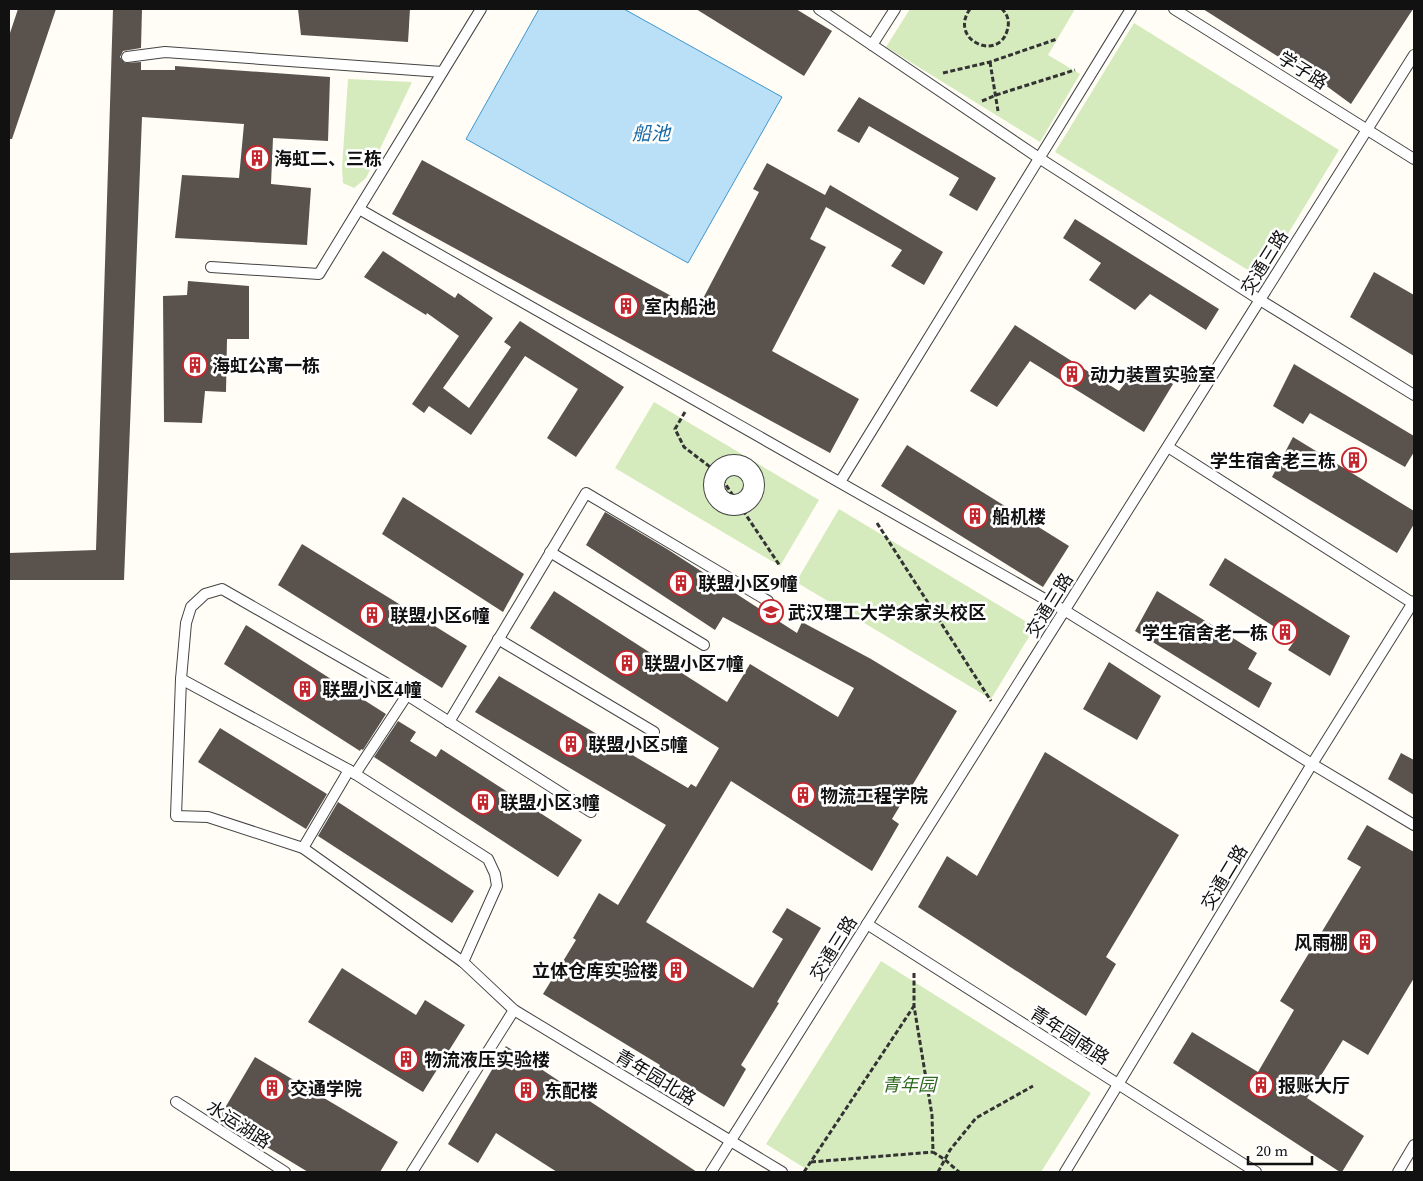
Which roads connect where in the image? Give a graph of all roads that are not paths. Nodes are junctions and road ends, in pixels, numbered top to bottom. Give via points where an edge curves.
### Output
1 (480, 9) edge
2 (819, 9) edge
3 (895, 9) edge
4 (1131, 9) edge
5 (1174, 9) edge
6 (872, 46) junction
7 (1414, 55) edge
8 (127, 57) dead end
9 (442, 72) junction
10 (1367, 130) junction
11 (1039, 158) junction
12 (1414, 159) edge
13 (359, 209) junction
14 (210, 267) dead end
15 (1260, 300) junction
16 (1414, 395) edge
17 (1168, 447) junction
18 (840, 482) junction
19 (738, 505) joint
20 (550, 552) junction
21 (768, 601) dead end
22 (1414, 602) edge
23 (1064, 610) junction
24 (498, 639) junction
25 (704, 646) dead end
26 (181, 679) junction
27 (407, 695) junction
28 (449, 722) junction
29 (654, 732) dead end
30 (1312, 764) junction
31 (352, 772) junction
32 (591, 812) dead end
33 (1414, 825) edge
34 (303, 848) junction
35 (867, 924) junction
36 (463, 962) junction
37 (514, 1010) junction
38 (1118, 1085) junction
39 (176, 1102) dead end
40 (731, 1141) junction
41 (1414, 1145) edge
42 (285, 1172) edge
43 (412, 1172) edge
44 (711, 1172) edge
45 (782, 1172) edge
46 (1065, 1172) edge
47 (1256, 1172) edge
48 (1398, 1172) edge

1 - 9 lane
2 - 6 lane
3 - 6 lane
4 - 11 lane
5 - 10 lane, 学子路
6 - 11 lane
7 - 10 lane, 交通三路
8 - 9 lane via 165,52
9 - 13 lane
10 - 12 lane, 学子路
10 - 15 lane, 交通三路
11 - 15 lane
11 - 18 lane
13 - 14 lane via 319,274
13 - 18 lane
15 - 16 lane
15 - 17 lane, 交通三路
17 - 22 lane
17 - 23 lane, 交通三路
18 - 23 lane
19 - 19 street via 726,504 716,495 714,486 718,473 727,466 745,469 754,483 752,495
20 - 21 lane via 586,493
20 - 24 lane
20 - 25 lane
22 - 30 lane, 交通二路
23 - 30 lane
23 - 35 lane, 交通三路
24 - 28 lane
24 - 29 lane
26 - 27 lane via 186,624 191,607 205,594 222,589
26 - 31 lane
26 - 34 lane, 青年园北路 via 176,816 208,817
27 - 28 lane
27 - 31 lane
28 - 32 lane
30 - 33 lane
30 - 38 lane, 交通二路
31 - 34 lane
31 - 36 lane via 488,859 497,886
34 - 36 lane, 青年园北路
35 - 38 lane, 青年园南路
35 - 40 lane, 交通三路
36 - 37 lane, 青年园北路
37 - 40 lane, 青年园北路
37 - 43 lane
38 - 46 lane, 交通二路
38 - 47 lane, 青年园南路
39 - 42 lane, 水运湖路
40 - 44 lane, 交通三路
40 - 45 lane, 青年园北路
41 - 48 lane

